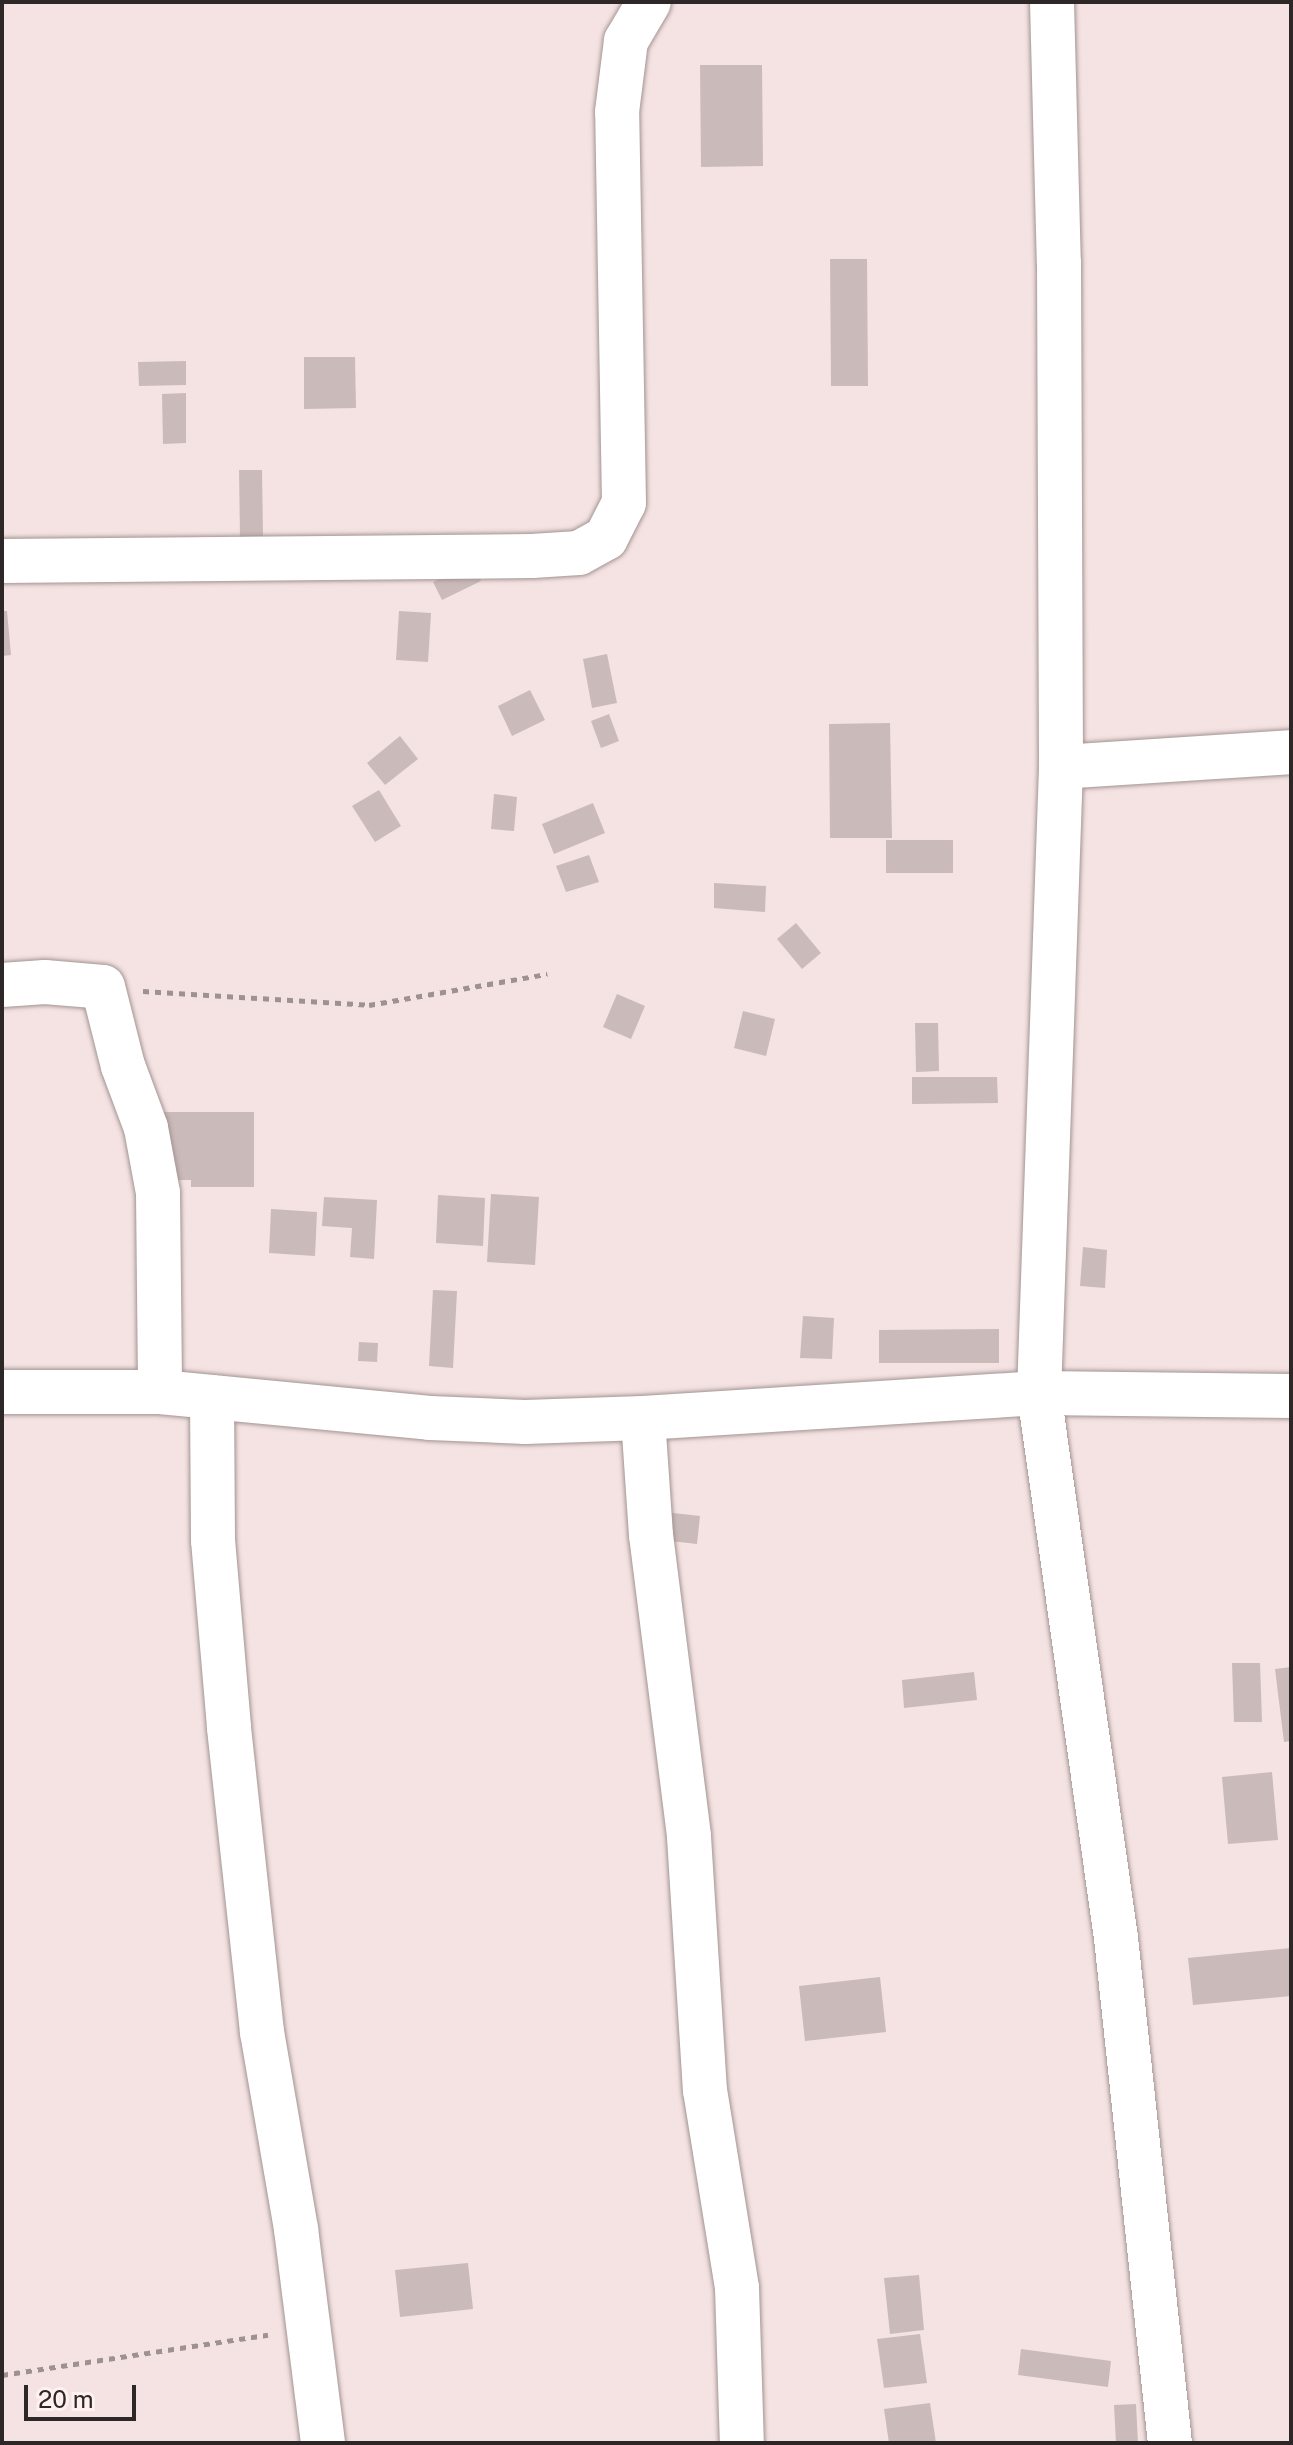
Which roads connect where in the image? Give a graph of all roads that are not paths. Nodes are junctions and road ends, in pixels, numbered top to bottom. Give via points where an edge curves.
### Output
1 (649, 2) edge
2 (1052, 2) edge
3 (2, 561) edge
4 (1291, 752) edge
5 (1061, 767) junction
6 (2, 985) edge
7 (2, 1392) edge
8 (160, 1392) junction
9 (1039, 1393) junction
10 (1291, 1396) edge
11 (212, 1397) junction
12 (643, 1418) junction
13 (323, 2443) edge
14 (742, 2443) edge
15 (1170, 2443) edge

1 - 3 street via 626,41 617,112 624,503 606,538 579,553 532,556
2 - 5 street
4 - 5 street
5 - 9 street
6 - 8 street via 103,987 146,1128 158,1193
7 - 8 street
8 - 11 street
9 - 10 street
9 - 12 street
9 - 15 street via 1116,1938
11 - 12 street via 430,1418
11 - 13 street via 213,1540 229,1728 262,2032 294,2216
12 - 14 street via 651,1535 689,1837 705,2090 737,2288

